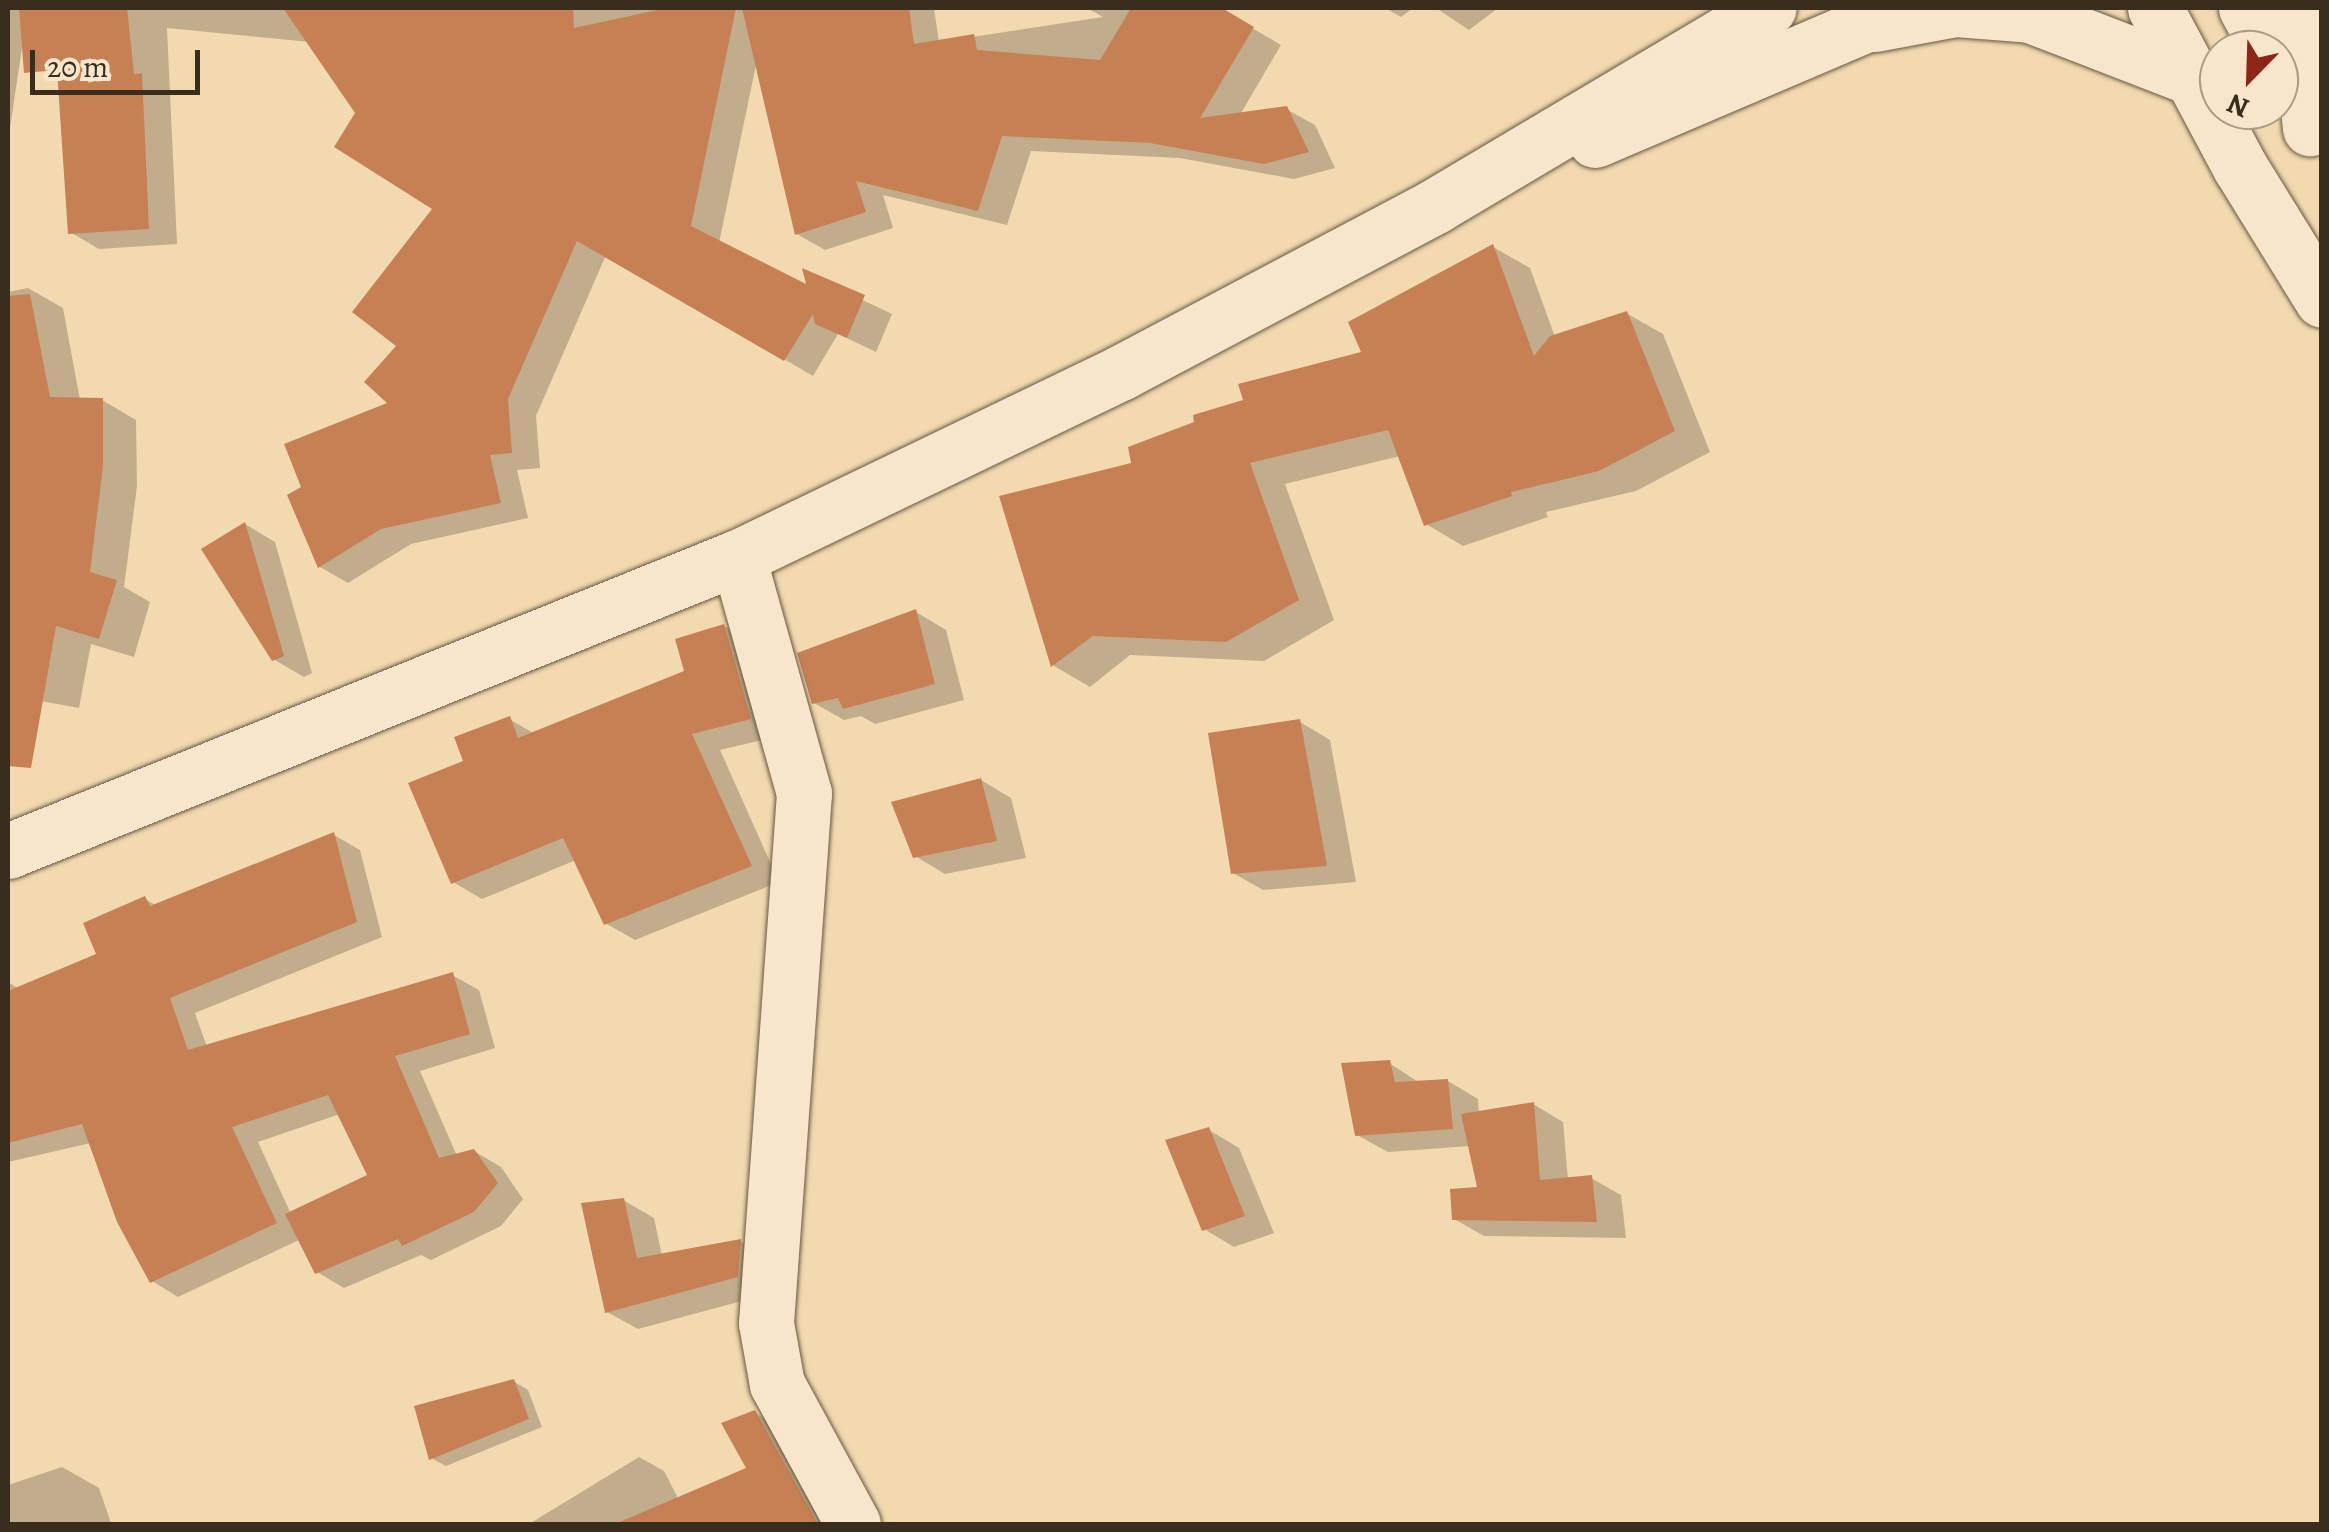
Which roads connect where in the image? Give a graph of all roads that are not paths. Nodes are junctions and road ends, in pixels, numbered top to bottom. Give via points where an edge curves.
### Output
1 (1769, 8) edge
2 (2155, 8) edge
3 (2246, 8) edge
4 (2298, 8) edge
5 (1890, 16) edge
6 (2258, 30) edge
7 (2193, 78) junction
8 (2299, 106) edge
9 (2316, 137) edge
10 (1436, 206) junction
11 (2322, 300) edge
12 (738, 557) junction
13 (8, 851) edge
14 (852, 1524) edge

1 - 10 main road
2 - 7 main road
3 - 6 main road
4 - 9 main road
5 - 7 main road via 1956,9 2030,14
5 - 10 main road
7 - 11 main road
8 - 9 main road
10 - 12 main road via 1122,372
12 - 13 main road
12 - 14 main road via 804,811 766,1324 778,1384

